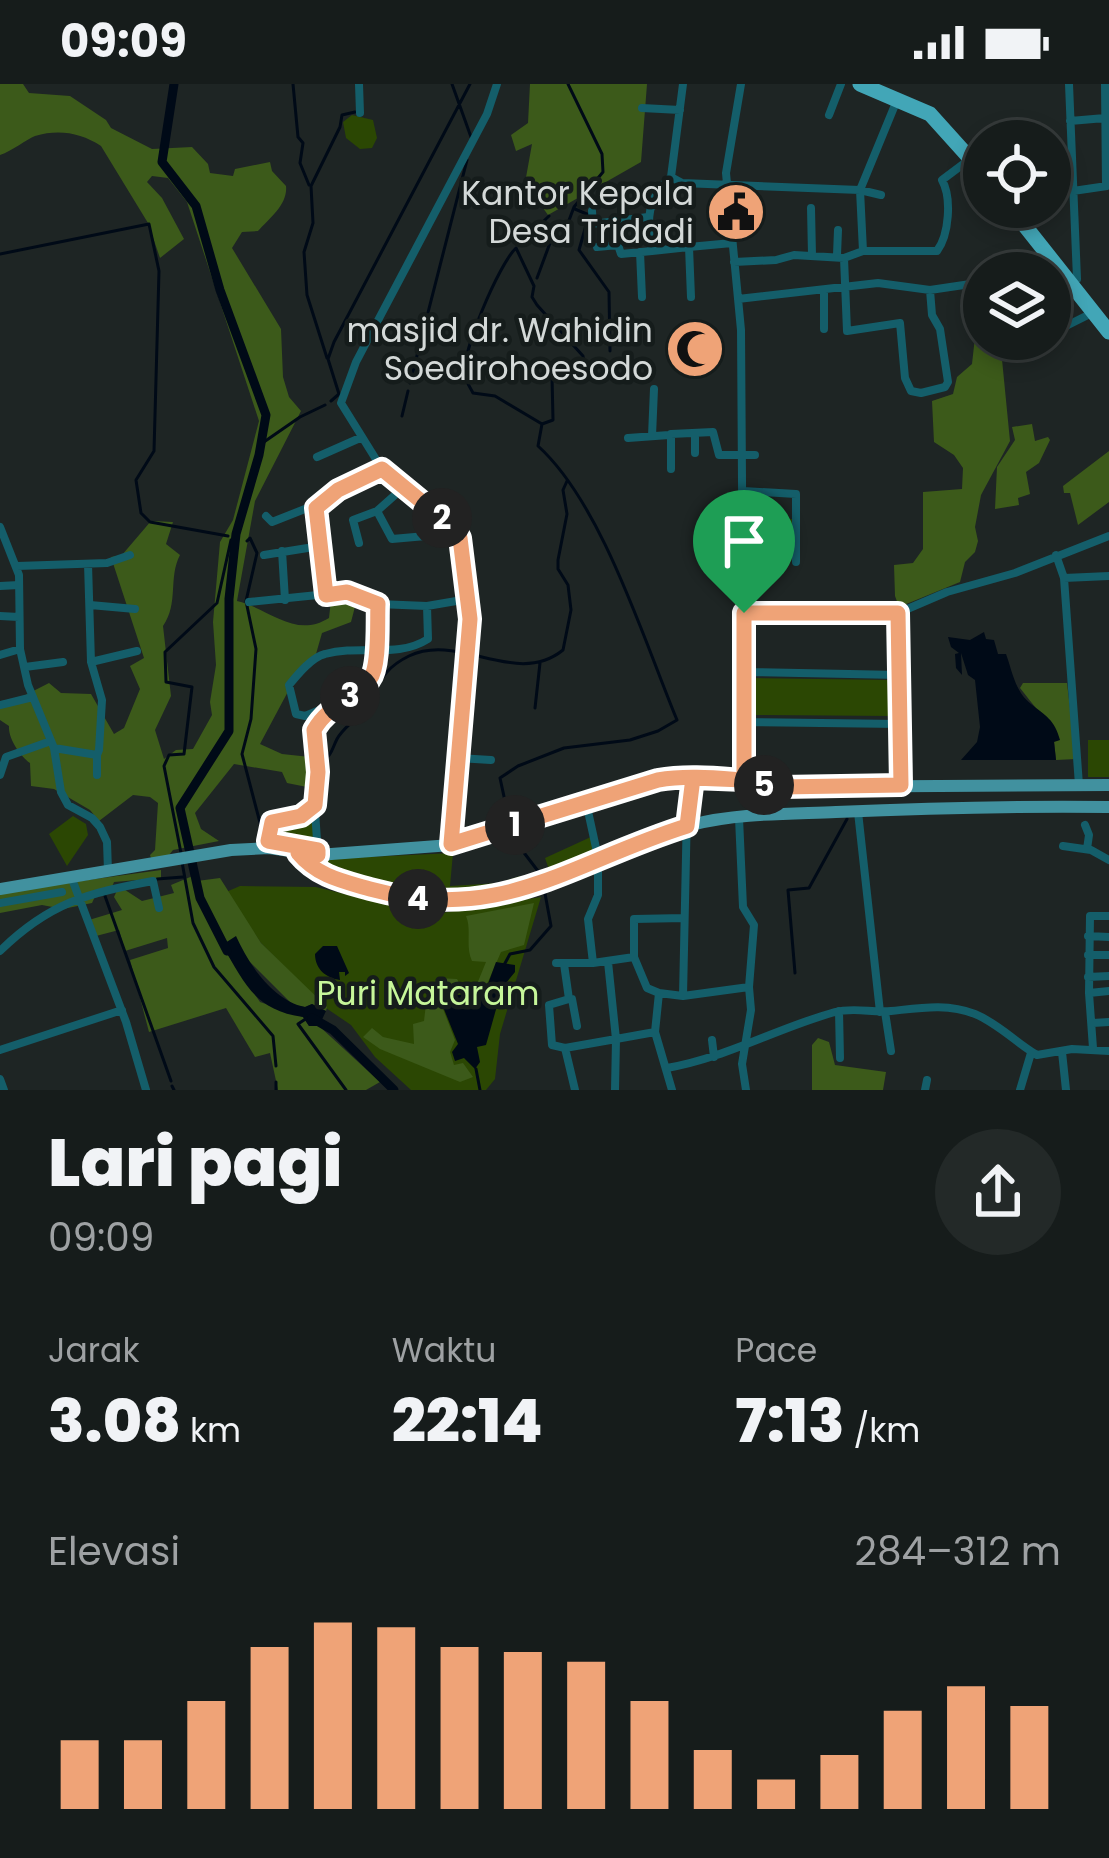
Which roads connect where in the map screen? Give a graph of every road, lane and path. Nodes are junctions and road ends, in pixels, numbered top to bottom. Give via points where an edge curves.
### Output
1 (358, 84) edge
2 (497, 84) edge
3 (683, 84) edge
4 (741, 84) edge
5 (841, 84) edge
6 (860, 84) edge
7 (879, 84) edge
8 (1069, 84) edge
9 (1105, 84) edge
10 (898, 98) junction
11 (643, 108) dead end
12 (680, 110) junction
13 (360, 112) dead end
14 (830, 115) dead end
15 (1105, 118) junction
16 (1070, 120) edge
17 (1071, 121) edge
18 (963, 141) edge
19 (1071, 144) edge
20 (963, 146) edge
21 (963, 168) edge
22 (671, 177) junction
23 (726, 184) junction
24 (1108, 186) edge
25 (860, 190) junction
26 (1073, 191) junction
27 (881, 195) dead end
28 (811, 208) dead end
29 (592, 211) dead end
30 (648, 217) junction
31 (838, 230) dead end
32 (732, 243) junction
33 (597, 247) dead end
34 (689, 247) junction
35 (652, 250) junction
36 (863, 251) junction
37 (640, 252) junction
38 (1067, 252) edge
39 (812, 255) junction
40 (840, 256) junction
41 (734, 262) junction
42 (963, 284) edge
43 (1071, 284) edge
44 (1071, 285) edge
45 (845, 288) junction
46 (824, 290) junction
47 (930, 290) junction
48 (642, 297) dead end
49 (691, 297) dead end
50 (738, 299) junction
51 (1093, 312) junction
52 (1109, 321) edge
53 (1071, 323) edge
54 (824, 328) dead end
55 (1109, 332) edge
56 (654, 389) dead end
57 (695, 433) junction
58 (652, 436) junction
59 (669, 436) junction
60 (360, 438) junction
61 (628, 438) dead end
62 (695, 453) dead end
63 (742, 455) junction
64 (755, 455) dead end
65 (317, 457) dead end
66 (382, 469) junction
67 (671, 469) dead end
68 (404, 487) junction
69 (743, 491) junction
70 (316, 505) junction
71 (377, 512) junction
72 (266, 516) dead end
73 (446, 521) junction
74 (0, 527) edge
75 (1109, 536) edge
76 (2, 540) edge
77 (359, 543) dead end
78 (320, 546) junction
79 (282, 551) junction
80 (130, 555) dead end
81 (264, 555) dead end
82 (1056, 555) junction
83 (0, 562) edge
84 (796, 562) dead end
85 (16, 564) junction
86 (88, 564) junction
87 (1109, 576) edge
88 (1064, 578) junction
89 (19, 585) junction
90 (0, 586) edge
91 (326, 595) junction
92 (468, 599) junction
93 (285, 600) junction
94 (249, 602) dead end
95 (90, 604) junction
96 (378, 604) junction
97 (427, 606) junction
98 (135, 609) dead end
99 (744, 613) junction
100 (898, 613) junction
101 (0, 616) edge
102 (19, 617) junction
103 (20, 649) junction
104 (375, 650) junction
105 (137, 651) dead end
106 (0, 655) edge
107 (64, 662) dead end
108 (92, 662) junction
109 (25, 667) junction
110 (746, 672) junction
111 (899, 676) junction
112 (33, 697) junction
113 (334, 704) junction
114 (0, 706) edge
115 (746, 722) junction
116 (900, 724) junction
117 (53, 745) junction
118 (0, 751) edge
119 (12, 754) junction
120 (97, 755) junction
121 (458, 758) junction
122 (491, 760) dead end
123 (0, 775) edge
124 (97, 775) dead end
125 (693, 778) junction
126 (744, 780) junction
127 (1079, 784) junction
128 (1109, 784) edge
129 (901, 785) junction
130 (1020, 785) junction
131 (586, 802) junction
132 (315, 805) junction
133 (1020, 806) junction
134 (1109, 807) edge
135 (858, 811) junction
136 (739, 818) junction
137 (687, 826) junction
138 (1085, 826) dead end
139 (451, 844) junction
140 (1063, 846) dead end
141 (1087, 849) junction
142 (318, 852) junction
143 (298, 853) junction
144 (598, 857) junction
145 (1109, 860) edge
146 (108, 872) junction
147 (69, 882) junction
148 (0, 889) edge
149 (79, 896) junction
150 (0, 902) edge
151 (67, 903) junction
152 (159, 908) dead end
153 (1109, 916) edge
154 (684, 918) junction
155 (0, 936) edge
156 (1088, 936) junction
157 (1109, 937) edge
158 (3, 948) edge
159 (1088, 955) junction
160 (1109, 955) edge
161 (634, 957) junction
162 (608, 961) junction
163 (593, 963) junction
164 (1088, 976) junction
165 (1109, 976) edge
166 (749, 987) junction
167 (1109, 991) edge
168 (659, 993) junction
169 (1089, 993) junction
170 (683, 996) junction
171 (575, 998) junction
172 (122, 1010) junction
173 (839, 1011) junction
174 (883, 1012) junction
175 (1109, 1022) edge
176 (1093, 1023) junction
177 (578, 1026) dead end
178 (655, 1032) junction
179 (616, 1040) junction
180 (712, 1040) dead end
181 (747, 1045) junction
182 (566, 1048) junction
183 (1093, 1048) junction
184 (0, 1050) edge
185 (891, 1051) dead end
186 (1109, 1051) edge
187 (1062, 1052) junction
188 (1031, 1053) junction
189 (714, 1057) junction
190 (840, 1058) dead end
191 (667, 1068) junction
192 (0, 1079) edge
193 (4, 1090) edge
194 (146, 1090) edge
195 (574, 1090) edge
196 (615, 1090) edge
197 (672, 1090) edge
198 (746, 1090) edge
199 (1020, 1090) edge
200 (1066, 1090) edge

1 - 13 street
2 - 60 street via 345,386 341,403
3 - 12 street
4 - 23 street
5 - 14 street
6 - 10 highway
7 - 18 highway via 943,114
8 - 16 street
9 - 15 street
10 - 20 highway via 936,118
10 - 25 street
11 - 12 street
12 - 22 street
15 - 17 street
15 - 24 street
19 - 26 street
21 - 36 street via 944,176 940,249
22 - 23 street
22 - 30 street via 653,195
23 - 25 street
23 - 32 street
24 - 26 street
25 - 27 street
25 - 36 street
26 - 38 street
28 - 39 street
29 - 30 street via 593,224
30 - 35 street
31 - 40 street
32 - 34 street
32 - 41 street
33 - 37 street
34 - 35 street
34 - 49 street
35 - 37 street
36 - 40 street
37 - 48 street
39 - 40 street
39 - 41 street
40 - 45 street
41 - 50 street
42 - 47 street
43 - 52 highway
44 - 51 highway
45 - 46 street
45 - 47 street
45 - 47 street via 849,332 901,325 905,378 921,393 949,382
46 - 50 street
46 - 54 street
50 - 63 street
51 - 53 street
51 - 55 highway
56 - 58 street
57 - 59 street
57 - 62 street
57 - 63 street via 715,433 721,456
58 - 59 street
58 - 61 street
59 - 67 street
60 - 65 street
60 - 66 street
63 - 64 street
63 - 69 street
66 - 68 street
66 - 70 street
68 - 71 street
68 - 73 street
69 - 84 street via 796,494
69 - 99 street
70 - 72 street via 272,521
70 - 78 street
71 - 73 street via 396,540 426,536
71 - 77 street via 353,520
73 - 92 street via 460,538
74 - 76 street
75 - 82 street
76 - 85 street
78 - 79 street
78 - 91 street
79 - 81 street
79 - 93 street
80 - 86 street
82 - 88 street
82 - 100 street
83 - 85 street
85 - 86 street
85 - 89 street
86 - 95 street
87 - 88 street
88 - 127 street
89 - 90 street
89 - 102 street
91 - 93 street
91 - 96 street via 347,592
92 - 97 street
92 - 121 street
93 - 94 street
95 - 98 street
95 - 108 street
96 - 97 street
96 - 104 street
97 - 104 street via 428,639
99 - 100 street
99 - 110 street
100 - 111 street
101 - 102 street
102 - 103 street
103 - 106 street
103 - 109 street
104 - 113 street via 370,681
104 - 113 street via 320,655 289,685 301,716
105 - 108 street
107 - 109 street
108 - 120 street via 101,700
109 - 112 street
110 - 111 street
110 - 115 street
111 - 116 street
112 - 114 street
112 - 117 street
113 - 132 street via 314,732
115 - 116 street
115 - 126 street
116 - 129 street
117 - 119 street
117 - 120 street
117 - 146 street via 63,799 100,827
118 - 119 street
119 - 123 street
120 - 124 street
121 - 122 street
121 - 139 street
125 - 126 main road
125 - 131 main road
125 - 137 street
126 - 129 main road
127 - 128 main road
127 - 130 main road
129 - 130 main road
130 - 133 main road
131 - 139 main road
131 - 144 street
132 - 142 street
132 - 142 street via 272,822 268,841
133 - 134 main road
133 - 135 main road
135 - 136 main road
135 - 174 street
136 - 137 main road
136 - 166 street via 742,907 754,925
137 - 144 main road
137 - 154 street
138 - 141 street
139 - 142 main road
140 - 141 street
141 - 145 street
142 - 143 main road
143 - 144 main road via 315,871 341,880 453,902 517,892
143 - 146 main road via 231,850
144 - 163 street via 598,896 588,920
146 - 147 main road
147 - 148 main road
147 - 149 street
147 - 150 street
147 - 151 street
149 - 151 street
149 - 152 street via 153,881
149 - 172 street
151 - 158 street via 29,922
153 - 156 street via 1091,915
154 - 161 street via 635,918
154 - 170 street
155 - 158 street
156 - 157 street
156 - 159 street
159 - 160 street
159 - 164 street
161 - 162 street
161 - 168 street via 642,982
162 - 163 street
162 - 179 street
163 - 171 street via 560,963
164 - 165 street
164 - 169 street
166 - 170 street
166 - 181 street
167 - 169 street
168 - 170 street
168 - 178 street
169 - 176 street
171 - 177 street
171 - 182 street via 549,1005 552,1046
172 - 184 street
172 - 194 street
173 - 174 street
173 - 181 street
173 - 190 street
174 - 185 street
174 - 188 street via 961,1009 1007,1030
175 - 176 street
176 - 183 street
178 - 179 street
178 - 191 street
179 - 182 street
179 - 196 street
180 - 189 street
181 - 189 street
181 - 198 street
182 - 195 street
183 - 186 street
183 - 187 street
187 - 188 street
187 - 200 street
188 - 199 street
189 - 191 street
191 - 197 street
192 - 193 street

